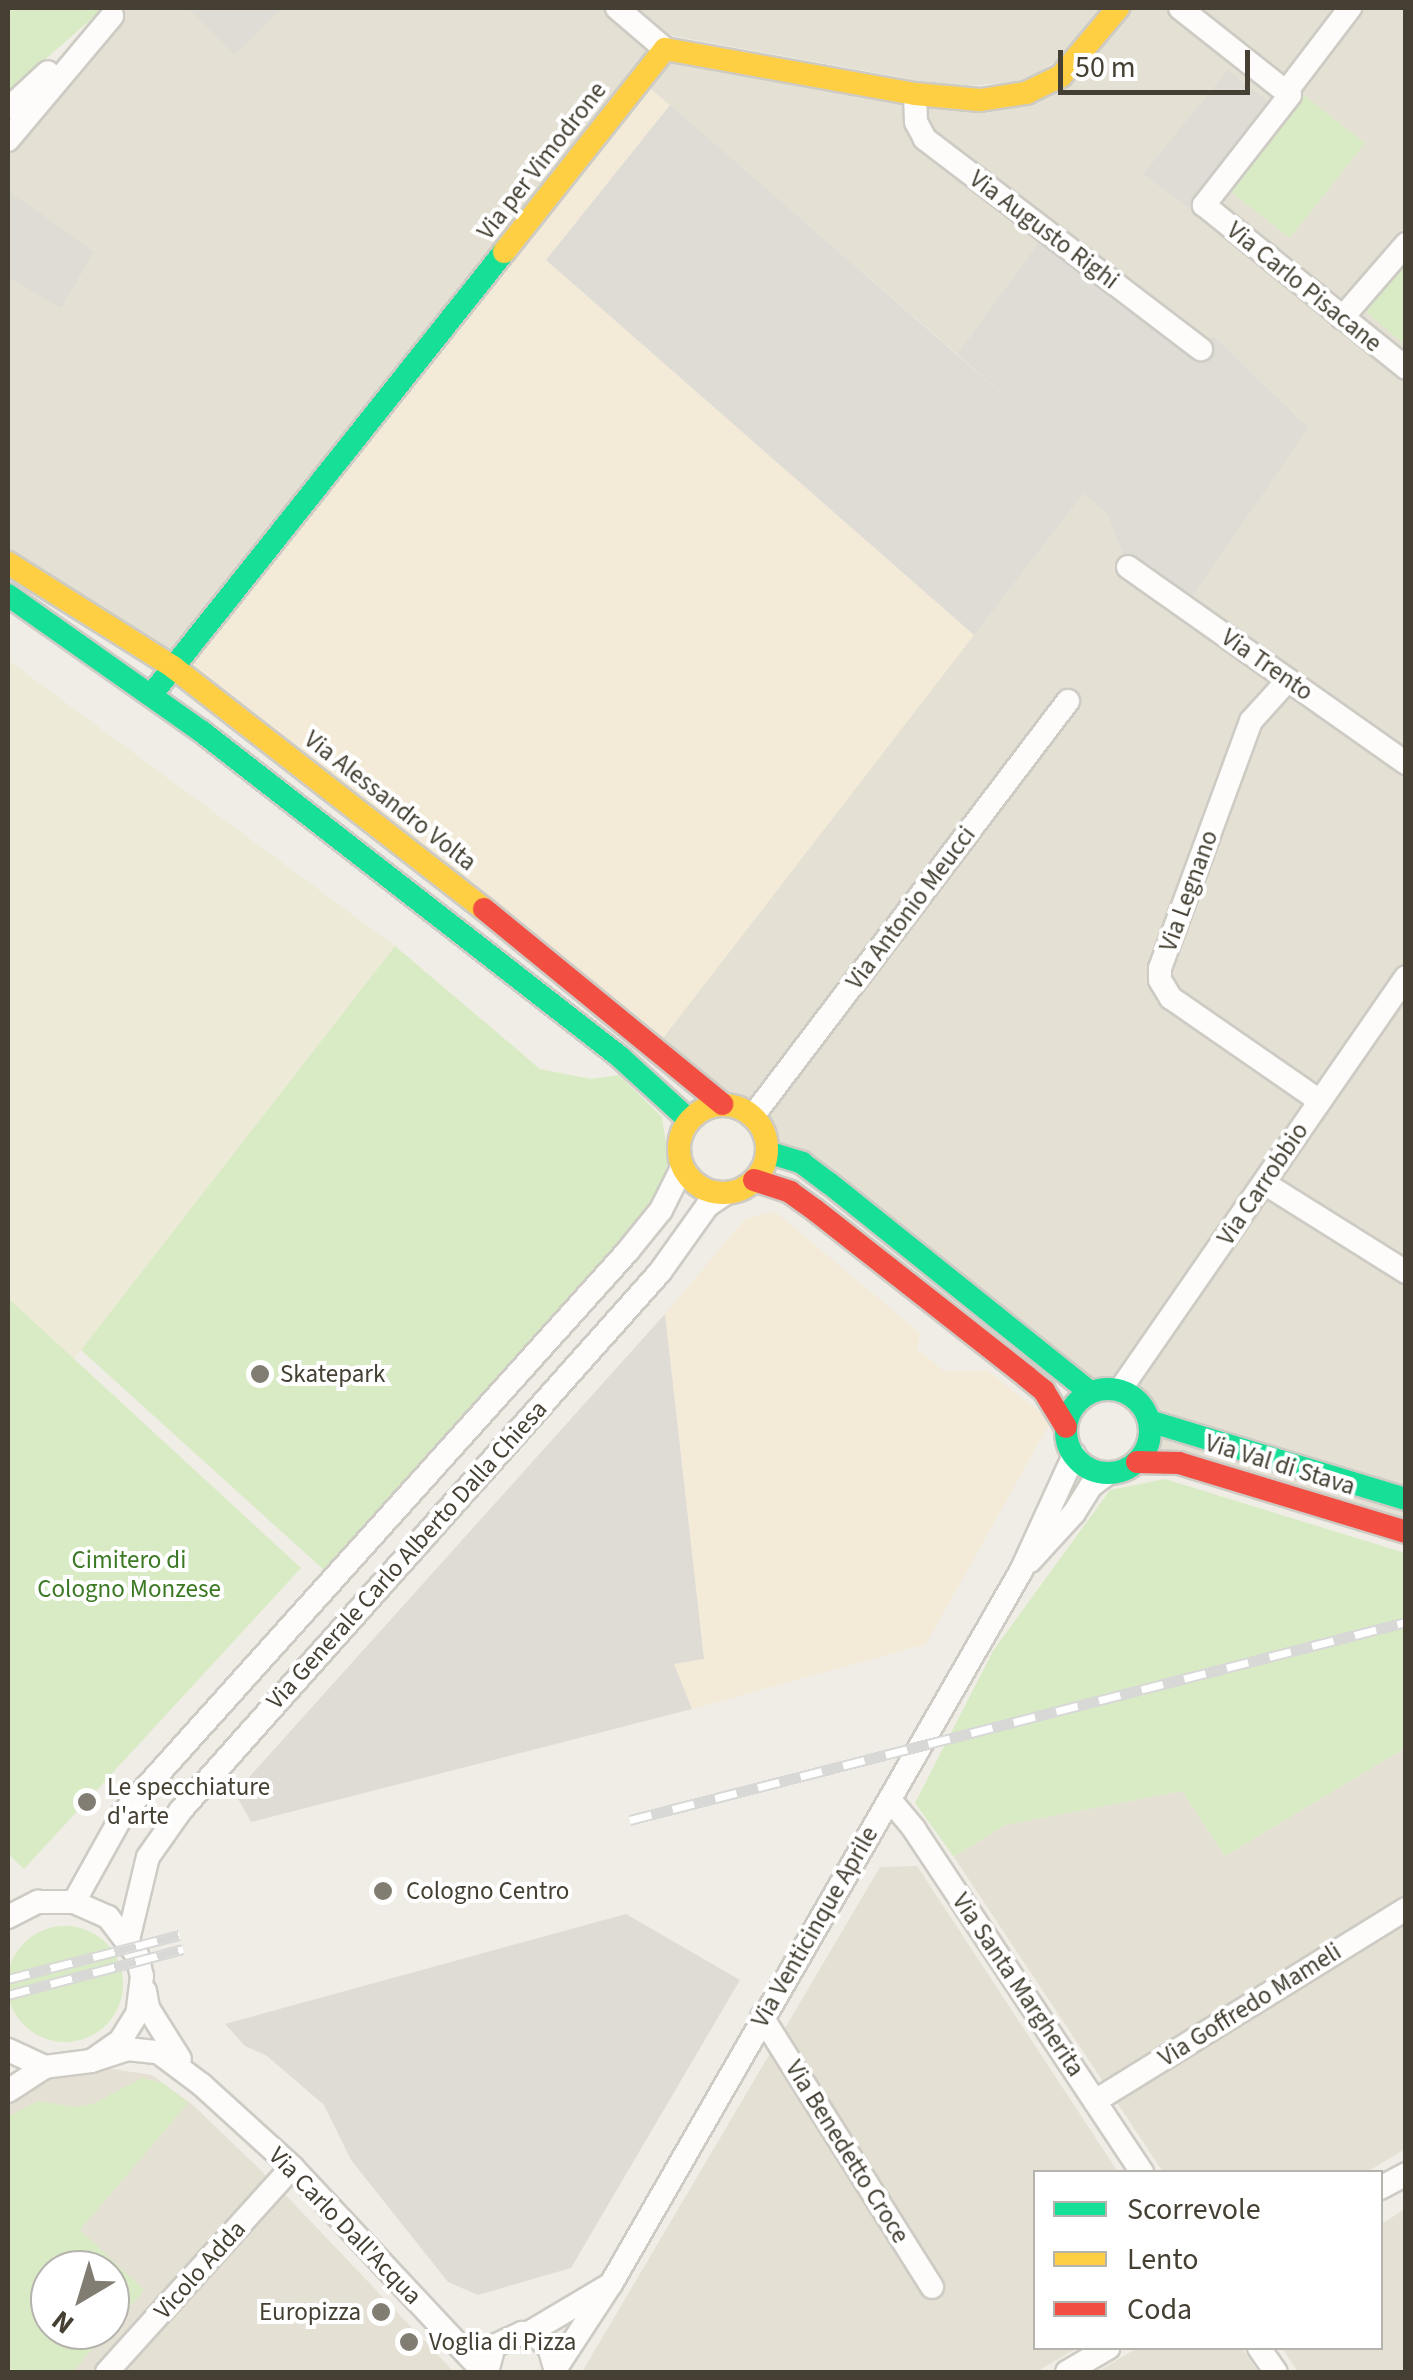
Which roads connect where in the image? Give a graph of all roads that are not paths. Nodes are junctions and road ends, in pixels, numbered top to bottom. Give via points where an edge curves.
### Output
1 (617, 8) edge
2 (1118, 8) edge
3 (1180, 8) edge
4 (1350, 8) edge
5 (117, 12) edge
6 (665, 49) junction
7 (1286, 92) junction
8 (915, 94) junction
9 (8, 109) edge
10 (8, 140) edge
11 (1406, 244) edge
12 (1342, 318) junction
13 (1201, 350) dead end
14 (1406, 368) edge
15 (8, 563) edge
16 (1128, 567) dead end
17 (8, 595) edge
18 (173, 667) junction
19 (1288, 680) junction
20 (152, 694) junction
21 (1068, 701) dead end
22 (1406, 763) edge
23 (1406, 977) edge
24 (1320, 1101) junction
25 (722, 1104) junction
26 (752, 1116) junction
27 (689, 1120) junction
28 (768, 1152) junction
29 (681, 1170) junction
30 (754, 1180) junction
31 (1264, 1182) junction
32 (726, 1193) junction
33 (1406, 1272) edge
34 (1120, 1390) junction
35 (1090, 1392) junction
36 (1149, 1420) junction
37 (1066, 1426) junction
38 (1074, 1454) junction
39 (1137, 1462) junction
40 (1108, 1473) junction
41 (1406, 1499) edge
42 (1406, 1532) edge
43 (1021, 1571) junction
44 (890, 1800) junction
45 (74, 1902) junction
46 (1406, 1908) edge
47 (14, 1909) edge
48 (128, 1940) junction
49 (142, 1976) junction
50 (762, 2016) junction
51 (8, 2050) edge
52 (91, 2061) junction
53 (45, 2066) junction
54 (202, 2084) junction
55 (8, 2091) edge
56 (1095, 2101) junction
57 (292, 2167) junction
58 (1141, 2170) edge
59 (1406, 2174) edge
60 (1383, 2186) edge
61 (611, 2284) junction
62 (932, 2288) dead end
63 (434, 2318) junction
64 (527, 2334) junction
65 (494, 2346) junction
66 (1105, 2350) edge
67 (1260, 2350) edge
68 (556, 2370) edge
69 (107, 2372) edge
70 (486, 2372) edge
71 (1067, 2372) edge
72 (1276, 2372) edge

1 - 6 street
2 - 8 street via 1078,61 1035,90 980,100
3 - 7 street
4 - 7 street
5 - 9 street
5 - 10 street
6 - 8 street
6 - 18 street, Via per Vimodrone
7 - 12 street, Via Carlo Pisacane via 1204,205
8 - 13 street, Via Augusto Righi via 918,131 925,139
11 - 12 street
12 - 14 street, Via Carlo Pisacane
15 - 18 street, Via Alessandro Volta
16 - 19 street, Via Trento
17 - 20 street
18 - 20 street, Via per Vimodrone
18 - 25 street, Via Alessandro Volta via 543,955
19 - 22 street, Via Trento
19 - 24 street, Via Legnano via 1252,720 1160,980 1171,998
20 - 27 street via 620,1057
21 - 26 street, Via Antonio Meucci
23 - 24 street, Via Carrobbio
24 - 31 street, Via Carrobbio
25 - 26 street
25 - 27 street
26 - 28 street
27 - 29 street via 679,1140
28 - 30 street
28 - 35 street via 802,1163 830,1183
29 - 32 street via 707,1190
29 - 45 street, Via Generale Carlo Alberto Dalla Chiesa via 661,1210 616,1264 124,1812
30 - 32 street
30 - 37 street via 790,1192 1028,1377
31 - 33 street
31 - 34 street, Via Carrobbio
32 - 48 street, Via Generale Carlo Alberto Dalla Chiesa via 707,1206 660,1272 181,1810 148,1857
34 - 35 street
34 - 36 street via 1139,1401
35 - 37 street
36 - 39 street via 1150,1436
36 - 41 street, Via Val di Stava
37 - 38 street
38 - 40 street
38 - 43 street, Via Venticinque Aprile
39 - 40 street
39 - 42 street, Via Val di Stava via 1180,1462
40 - 43 street, Via Venticinque Aprile
43 - 44 street, Via Venticinque Aprile
44 - 50 street, Via Venticinque Aprile
44 - 56 street, Via Santa Margherita
45 - 47 street
45 - 48 street via 108,1916
46 - 56 street, Via Goffredo Mameli
48 - 49 street, Via Carlo Dall'Acqua
49 - 52 street via 137,2014 120,2041
49 - 54 street, Via Carlo Dall'Acqua via 164,2040
50 - 61 street, Via Venticinque Aprile
50 - 62 street, Via Benedetto Croce
51 - 53 street
52 - 53 street, Via Carlo Dall'Acqua
52 - 54 street, Via Carlo Dall'Acqua via 127,2049 158,2052
53 - 55 street
54 - 57 street, Via Carlo Dall'Acqua
56 - 58 street, Via Santa Margherita
57 - 63 street, Via Carlo Dall'Acqua
57 - 69 street, Vicolo Adda
59 - 60 street
61 - 64 street, Via Venticinque Aprile
61 - 68 street, Via Venticinque Aprile
63 - 65 street
63 - 70 street, Via Carlo Dall'Acqua
64 - 65 street, Via Venticinque Aprile
64 - 68 street via 549,2347
65 - 70 street
66 - 71 street
67 - 72 street

